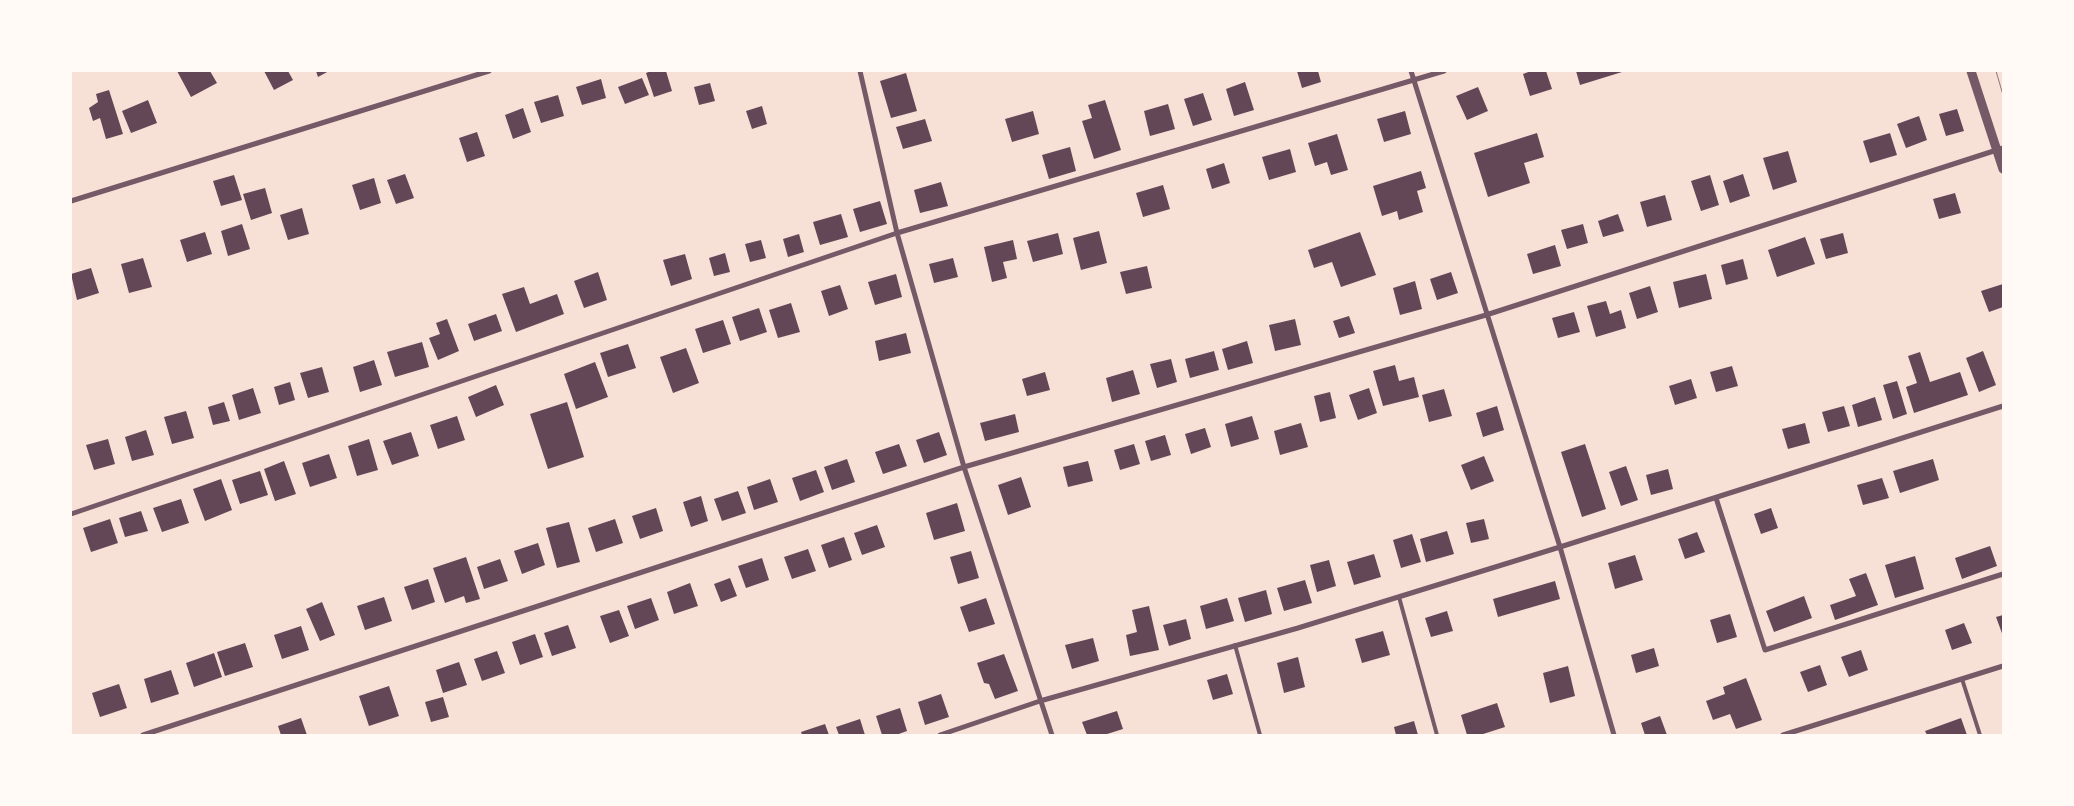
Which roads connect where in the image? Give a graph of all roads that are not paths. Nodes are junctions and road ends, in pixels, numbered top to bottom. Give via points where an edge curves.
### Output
1 (489, 71) edge
2 (860, 71) edge
3 (1411, 71) edge
4 (1444, 71) edge
5 (1971, 71) edge
6 (1414, 81) junction
7 (2000, 149) edge
8 (2003, 169) edge
9 (71, 201) edge
10 (897, 233) junction
11 (1486, 315) junction
12 (2003, 406) edge
13 (964, 467) junction
14 (1716, 498) junction
15 (71, 514) edge
16 (1560, 547) junction
17 (2003, 574) edge
18 (1399, 597) junction
19 (1234, 646) junction
20 (2003, 666) edge
21 (1962, 679) junction
22 (1040, 701) junction
23 (1802, 732) edge
24 (143, 735) edge
25 (940, 735) edge
26 (1052, 735) edge
27 (1260, 735) edge
28 (1436, 735) edge
29 (1614, 735) edge
30 (1783, 735) edge
31 (1980, 735) edge

1 - 9 street
2 - 10 street
3 - 6 street
4 - 6 street
5 - 7 street
6 - 10 street
6 - 11 street
7 - 8 street
7 - 11 street
10 - 13 street
10 - 15 street
11 - 13 street
11 - 16 street
12 - 14 street
13 - 22 street
13 - 24 street
14 - 16 street
14 - 17 street via 1765,650
16 - 18 street
16 - 29 street
18 - 19 street
18 - 28 lane
19 - 22 street
19 - 27 lane
20 - 21 street
21 - 23 street
21 - 31 lane
22 - 25 street
22 - 26 street
23 - 30 street

